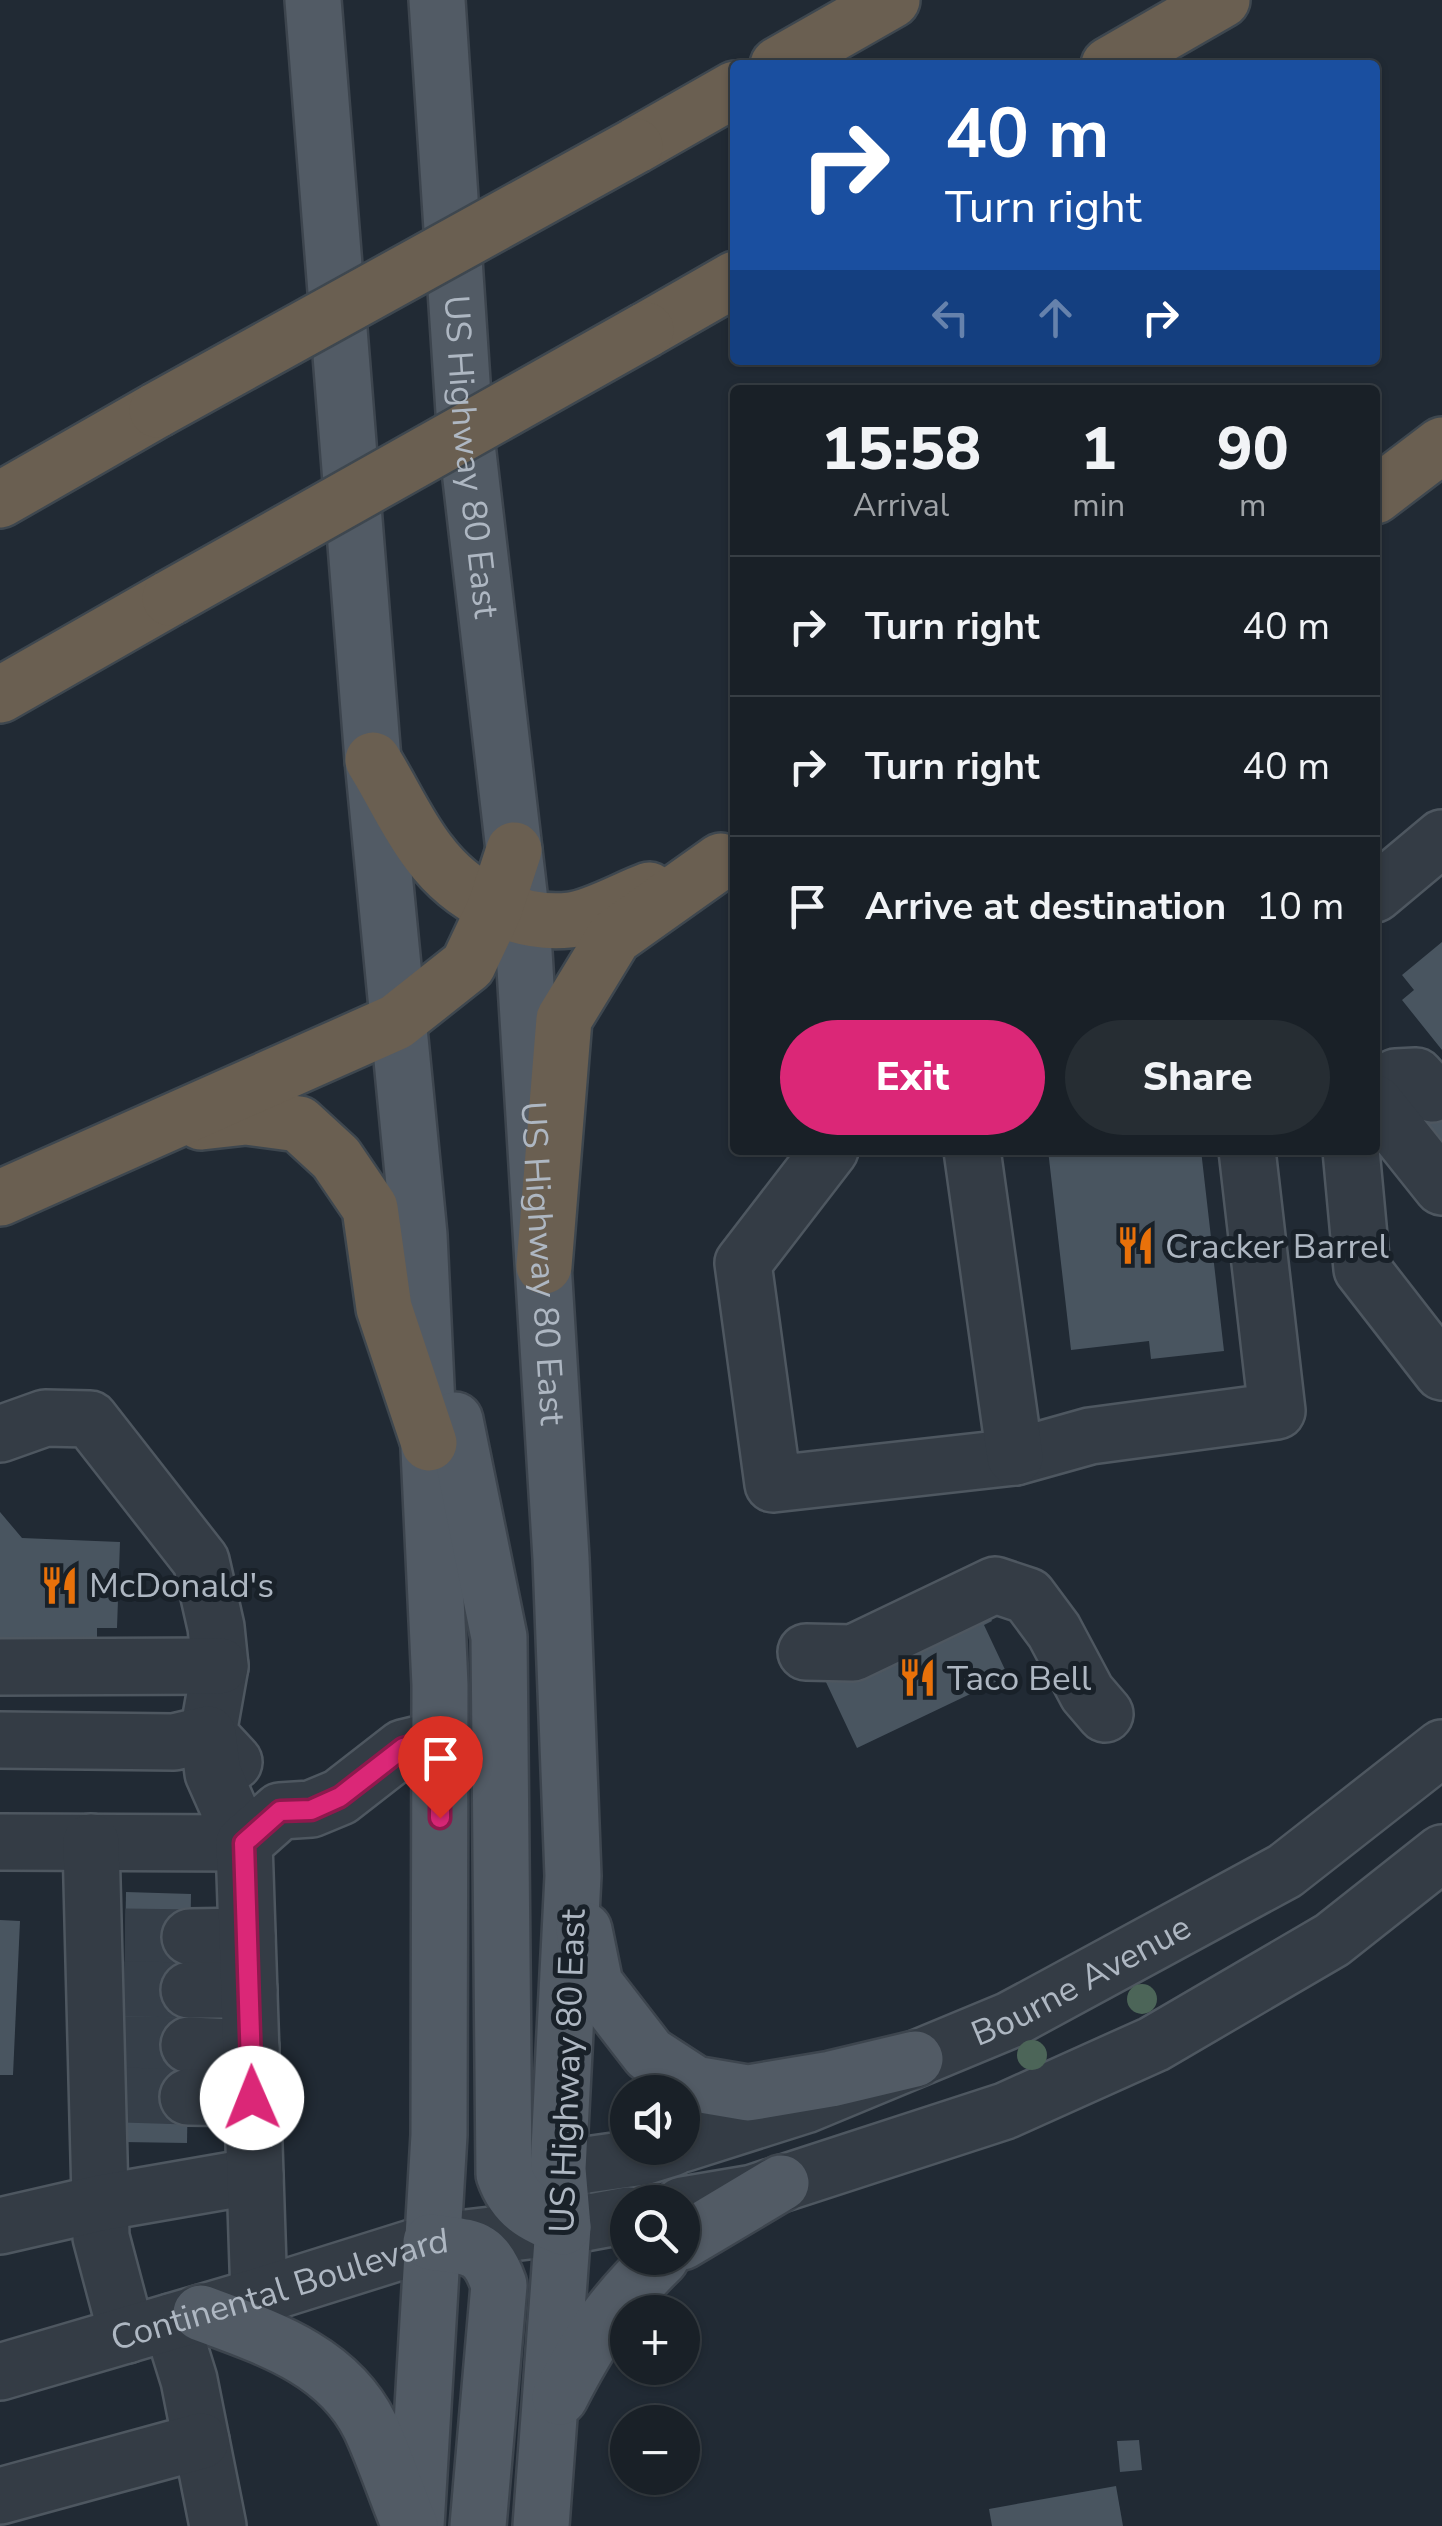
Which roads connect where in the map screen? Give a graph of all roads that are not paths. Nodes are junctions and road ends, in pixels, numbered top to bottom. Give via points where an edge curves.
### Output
1 (313, 0) edge
2 (437, 0) edge
3 (892, 0) edge
4 (1222, 0) edge
5 (787, 60) edge
6 (1117, 60) edge
7 (730, 92) edge
8 (730, 282) edge
9 (1442, 445) edge
10 (1380, 492) edge
11 (0, 500) edge
12 (0, 694) edge
13 (374, 760) junction
14 (1442, 838) edge
15 (514, 850) joint
16 (728, 858) edge
17 (1380, 890) edge
18 (508, 913) junction
19 (396, 1022) junction
20 (1380, 1090) edge
21 (1432, 1094) dead end
22 (1380, 1109) edge
23 (168, 1126) junction
24 (826, 1155) edge
25 (973, 1155) edge
26 (1248, 1155) edge
27 (1351, 1155) edge
28 (1442, 1186) edge
29 (0, 1198) edge
30 (419, 1235) junction
31 (544, 1266) junction
32 (1442, 1372) edge
33 (0, 1434) edge
34 (428, 1443) junction
35 (1015, 1457) junction
36 (0, 1641) edge
37 (806, 1652) dead end
38 (136, 1666) junction
39 (220, 1666) junction
40 (0, 1667) edge
41 (1104, 1714) dead end
42 (208, 1734) junction
43 (440, 1738) junction
44 (0, 1740) edge
45 (1442, 1748) edge
46 (262, 1827) junction
47 (0, 1842) edge
48 (91, 1842) junction
49 (1442, 1853) edge
50 (574, 1876) junction
51 (247, 1936) junction
52 (249, 1990) junction
53 (915, 2059) junction
54 (188, 2071) tunnel mouth
55 (252, 2073) junction
56 (700, 2138) edge
57 (610, 2162) edge
58 (558, 2169) junction
59 (255, 2176) junction
60 (781, 2183) junction
61 (512, 2196) junction
62 (700, 2202) edge
63 (100, 2203) junction
64 (610, 2218) edge
65 (0, 2226) edge
66 (564, 2227) junction
67 (700, 2231) edge
68 (431, 2242) junction
69 (644, 2275) edge
70 (259, 2296) junction
71 (167, 2324) junction
72 (0, 2372) edge
73 (549, 2418) junction
74 (201, 2441) junction
75 (0, 2496) edge
76 (218, 2526) edge
77 (413, 2526) edge
78 (478, 2526) edge
79 (541, 2526) edge

1 - 13 main road
2 - 15 main road, US Highway 80 East via 466,427
3 - 5 highway
4 - 6 highway
7 - 11 highway, bridge
8 - 12 highway, bridge
9 - 10 highway
13 - 18 highway via 429,854 454,880
13 - 19 main road
14 - 17 street
15 - 18 highway
16 - 18 highway via 571,920
16 - 31 highway via 614,937 564,1018
18 - 19 highway via 468,965
18 - 31 main road, US Highway 80 East
19 - 23 highway
19 - 30 main road
20 - 21 street via 1396,1077 1416,1076
22 - 28 street
23 - 29 highway
23 - 34 highway via 246,1117 299,1124 336,1158 370,1208 384,1308
24 - 35 street via 743,1263 772,1484
25 - 35 street
26 - 35 street via 1277,1412 1090,1436
27 - 32 street via 1362,1268
30 - 34 main road
30 - 61 main road via 498,1637 504,2174
31 - 50 main road, US Highway 80 East
33 - 39 street via 45,1418 90,1418 201,1561
34 - 43 main road
36 - 38 street via 86,1644
37 - 41 street via 853,1653 995,1585 1028,1596
38 - 39 street
38 - 40 street
39 - 42 street
42 - 44 street via 174,1742
42 - 46 street
43 - 46 street via 403,1748 340,1797
43 - 68 main road via 439,2135
45 - 53 street, Bourne Avenue via 1285,1871 1010,2020
46 - 48 street
46 - 51 street
47 - 48 street
48 - 63 street via 109,1962
49 - 60 street via 1332,1940 1154,2044 1005,2111
50 - 53 main road via 595,1984 649,2054 695,2084 748,2093
50 - 58 main road, US Highway 80 East
51 - 52 street
51 - 52 street via 190,1963
52 - 55 street
53 - 56 street, Bourne Avenue
54 - 55 street
55 - 59 street
57 - 58 street
58 - 61 street
58 - 66 main road, US Highway 80 East
59 - 63 street
59 - 70 street
60 - 62 street
60 - 67 main road
61 - 66 main road
61 - 68 street
63 - 65 street
63 - 71 street via 101,2237
64 - 66 street
66 - 68 street, Continental Boulevard
66 - 73 main road, US Highway 80 East
68 - 70 street, Continental Boulevard
68 - 77 main road
68 - 78 main road via 474,2249 491,2261 499,2286
69 - 73 main road via 590,2338
70 - 71 street, Continental Boulevard
71 - 72 street, Continental Boulevard
71 - 74 street via 189,2380
71 - 77 main road via 281,2342 331,2374 368,2422
73 - 79 main road, US Highway 80 East
74 - 75 street
74 - 76 street

